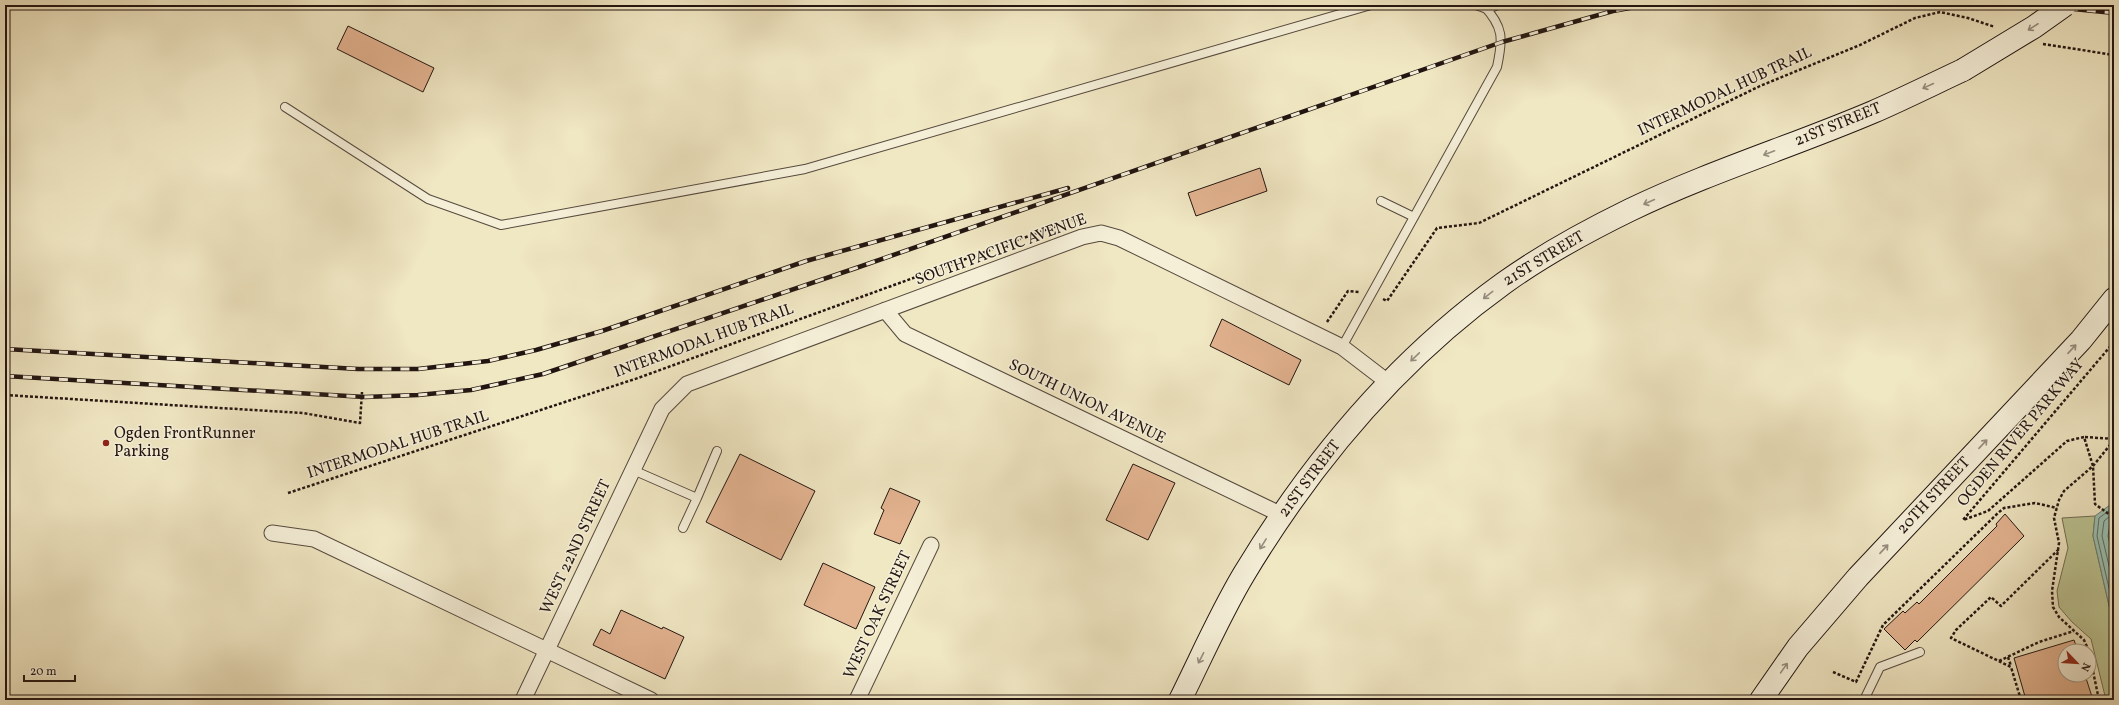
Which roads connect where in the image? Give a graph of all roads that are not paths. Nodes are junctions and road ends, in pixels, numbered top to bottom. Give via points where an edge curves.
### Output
1 (1371, 5) edge
2 (1476, 5) edge
3 (1498, 5) edge
4 (2065, 5) edge
5 (1485, 7) edge
6 (285, 107) dead end
7 (1381, 201) dead end
8 (1414, 217) junction
9 (2114, 299) edge
10 (885, 310) junction
11 (1342, 347) junction
12 (1389, 383) junction
13 (662, 409) joint
14 (717, 452) dead end
15 (633, 470) junction
16 (697, 498) junction
17 (1282, 515) junction
18 (683, 528) dead end
19 (272, 534) dead end
20 (930, 545) dead end
21 (548, 649) junction
22 (1920, 652) dead end
23 (523, 700) edge
24 (651, 700) edge
25 (857, 700) edge
26 (1180, 700) edge
27 (1762, 700) edge
28 (1864, 700) edge

1 - 6 lane via 805,169 501,225 428,199
2 - 5 lane
3 - 5 lane
4 -> 12 main road, 21ST STREET, bridge via 1963,70 1874,111 1673,191 1567,244 1504,282 1444,330
5 - 8 lane via 1499,28 1502,42 1497,67
7 - 8 lane
8 - 11 lane
27 -> 9 main road, 20TH STREET via 1798,647 1858,577 2081,340
10 - 11 street, SOUTH PACIFIC AVENUE via 1082,237 1101,234 1119,238
10 - 13 street, SOUTH PACIFIC AVENUE via 687,384
10 - 17 street, SOUTH UNION AVENUE via 906,334
11 - 12 street, SOUTH PACIFIC AVENUE
12 - 17 main road, 21ST STREET via 1332,447
13 - 15 street, WEST 22ND STREET
14 - 16 lane
15 - 16 lane
15 - 21 street, WEST 22ND STREET
16 - 18 lane
17 -> 26 main road, 21ST STREET via 1243,576
19 - 21 street via 314,539
20 - 25 street, WEST OAK STREET
21 - 23 street, WEST 22ND STREET
21 - 24 street
22 - 28 lane via 1880,666

